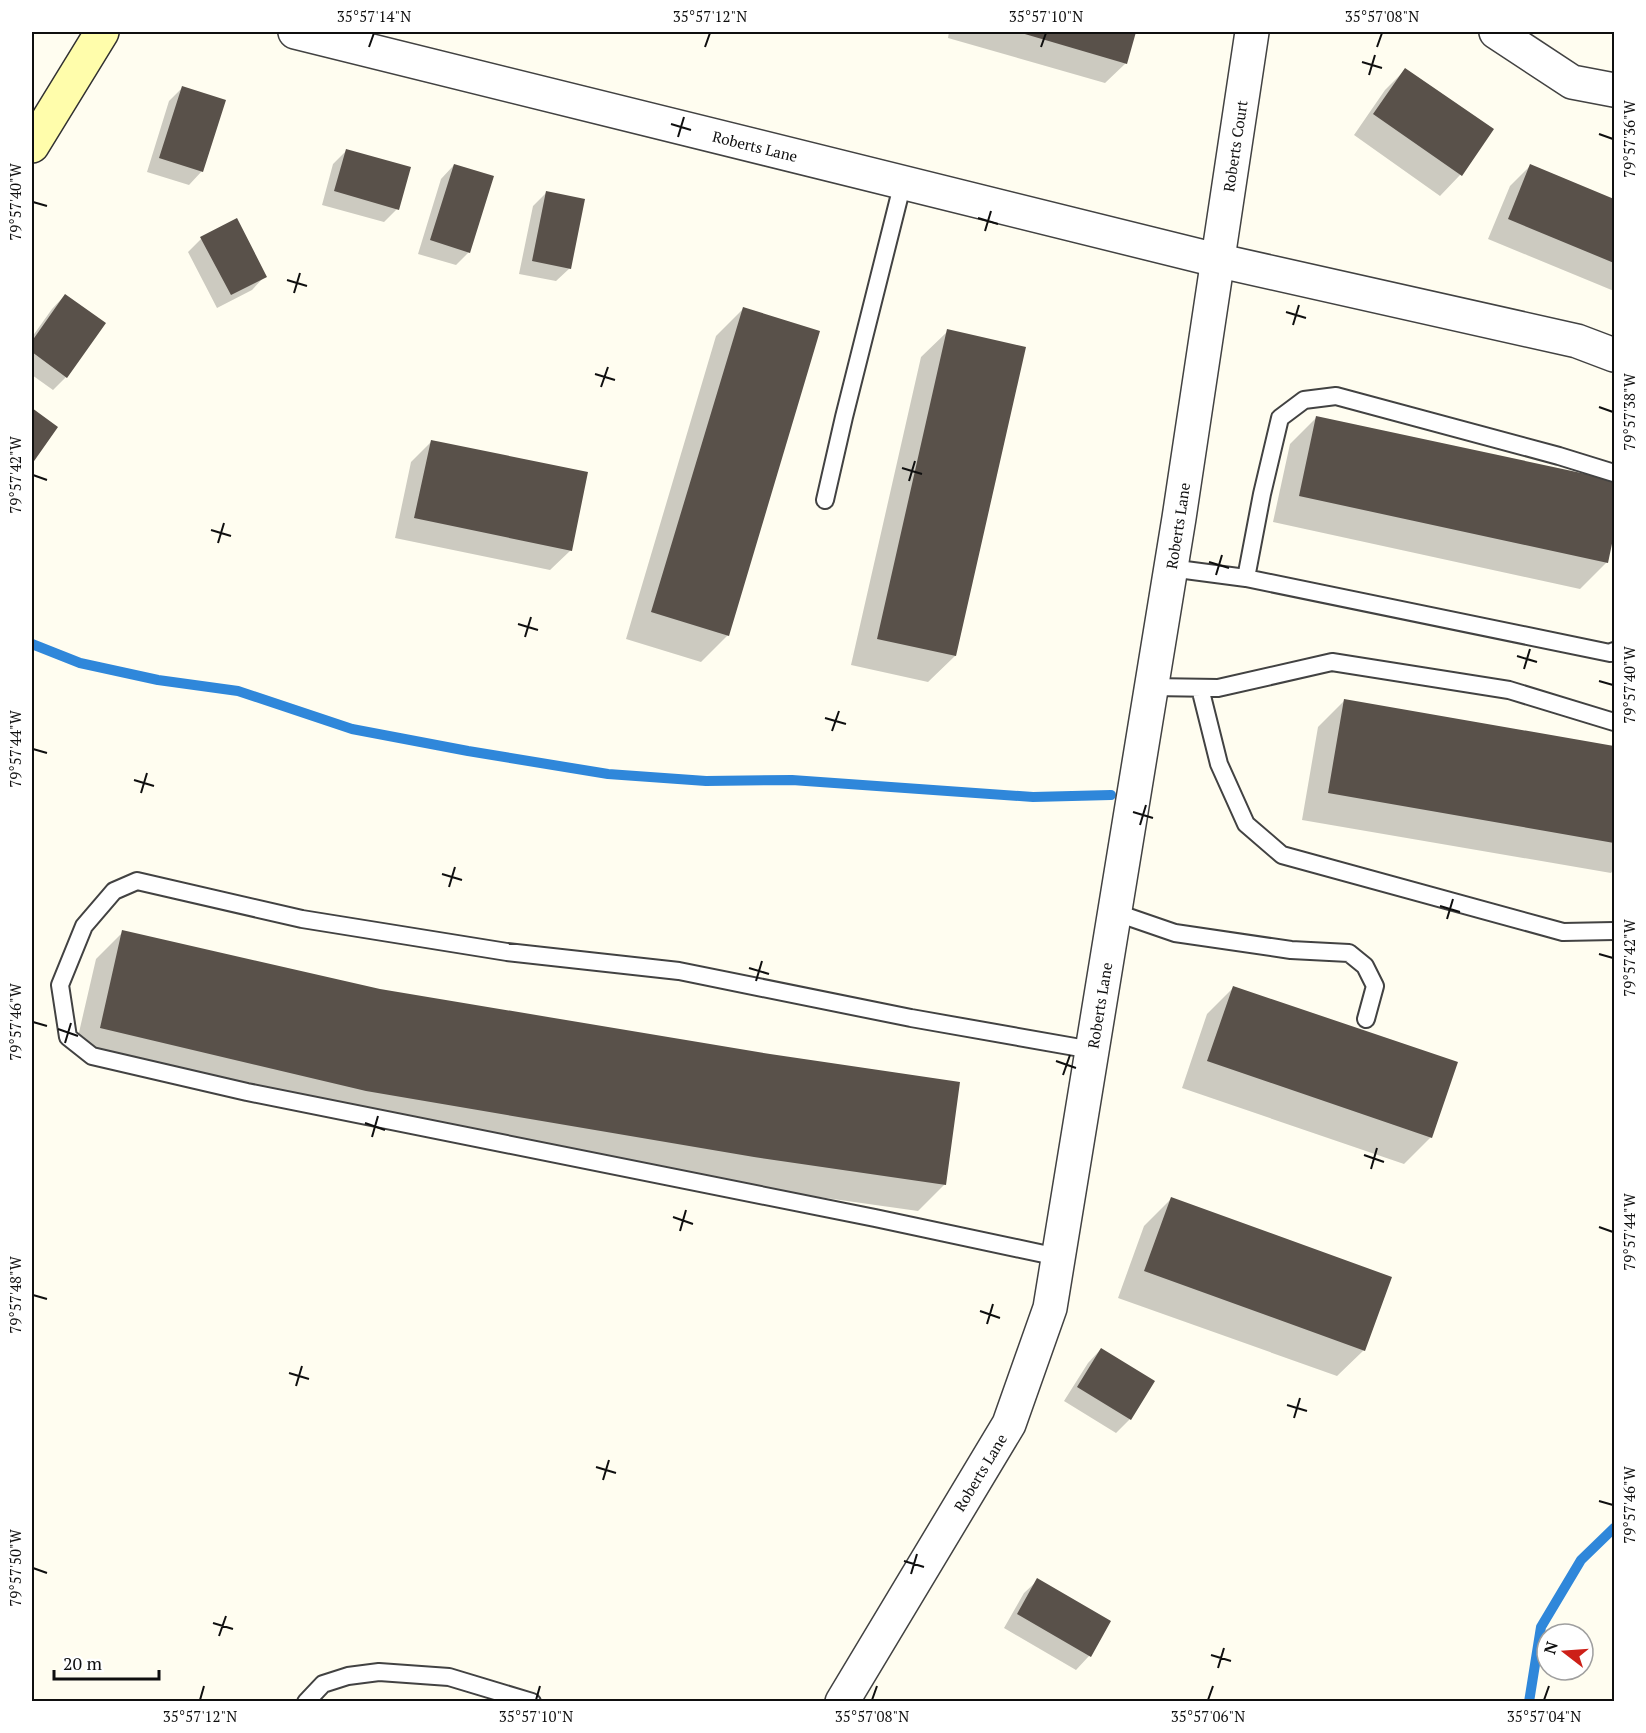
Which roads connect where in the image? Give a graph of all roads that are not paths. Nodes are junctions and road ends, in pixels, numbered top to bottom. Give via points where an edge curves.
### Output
1 (102, 32) edge
2 (295, 32) edge
3 (1252, 32) edge
4 (1496, 32) edge
5 (1614, 90) edge
6 (32, 146) edge
7 (903, 182) junction
8 (1216, 260) junction
9 (1614, 355) edge
10 (1614, 472) edge
11 (825, 500) dead end
12 (1170, 568) junction
13 (1246, 578) junction
14 (1614, 651) edge
15 (1151, 687) junction
16 (1200, 688) junction
17 (1614, 722) edge
18 (1114, 912) junction
19 (1614, 931) edge
20 (1366, 1019) dead end
21 (1092, 1050) junction
22 (1058, 1257) junction
23 (306, 1701) edge
24 (532, 1701) edge
25 (842, 1701) edge

1 - 6 street
2 - 7 street, Roberts Lane
3 - 8 street, Roberts Court
4 - 5 street via 1572,82
7 - 8 street, Roberts Lane
7 - 11 lane
8 - 9 street, Roberts Lane via 1577,341
8 - 12 street, Roberts Lane
10 - 13 lane via 1336,396 1304,400 1280,418
12 - 13 lane
12 - 15 street, Roberts Lane
13 - 14 lane
15 - 16 lane
15 - 18 street, Roberts Lane
16 - 17 lane via 1218,688 1332,662 1509,690
16 - 19 lane via 1219,764 1246,824 1282,855 1563,932
18 - 20 lane via 1175,933 1291,950 1349,953 1365,966 1375,986
18 - 21 street, Roberts Lane
21 - 22 street, Roberts Lane
21 - 22 lane via 679,971 507,952 302,919 137,881 114,891 84,926 60,985 68,1036 92,1056 247,1092
22 - 25 street, Roberts Lane via 1050,1308 1009,1424
23 - 24 lane via 323,1684 379,1672 448,1677

